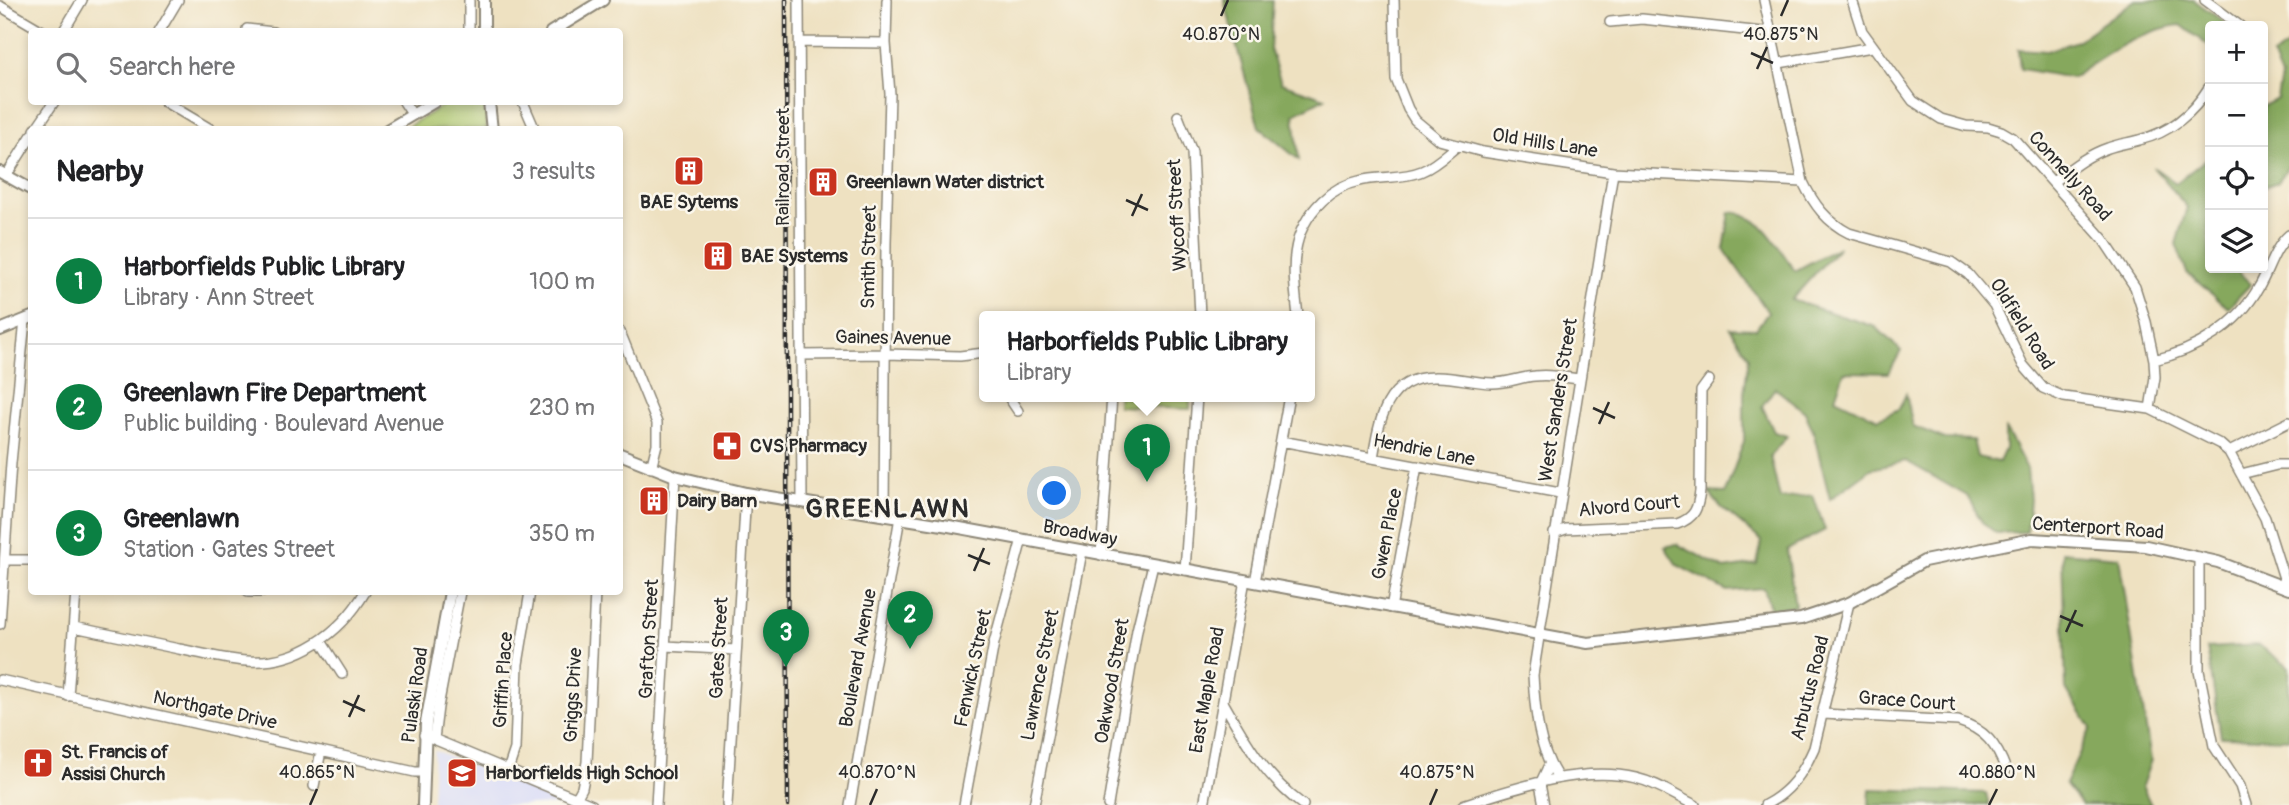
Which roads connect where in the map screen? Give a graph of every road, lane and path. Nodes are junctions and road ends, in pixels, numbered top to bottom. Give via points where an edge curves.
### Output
1 (82, 0) edge
2 (178, 0) edge
3 (469, 0) edge
4 (603, 0) edge
5 (799, 0) edge
6 (887, 0) edge
7 (1394, 0) edge
8 (1764, 0) edge
9 (1852, 0) edge
10 (2206, 0) edge
11 (483, 4) edge
12 (0, 6) edge
13 (2233, 21) edge
14 (1611, 22) dead end
15 (37, 28) edge
16 (65, 28) edge
17 (161, 28) edge
18 (469, 28) edge
19 (486, 28) edge
20 (558, 28) edge
21 (1772, 33) junction
22 (800, 43) junction
23 (887, 43) junction
24 (1872, 47) junction
25 (1779, 63) junction
26 (2205, 94) edge
27 (52, 105) edge
28 (169, 105) edge
29 (406, 105) edge
30 (428, 105) edge
31 (489, 105) edge
32 (524, 105) edge
33 (412, 114) junction
34 (1178, 116) dead end
35 (38, 126) edge
36 (205, 126) edge
37 (393, 126) edge
38 (492, 126) edge
39 (533, 126) edge
40 (28, 140) edge
41 (1457, 146) junction
42 (1613, 172) junction
43 (3, 174) edge
44 (2053, 182) junction
45 (1803, 183) junction
46 (28, 188) edge
47 (2289, 235) edge
48 (1199, 311) edge
49 (1297, 311) edge
50 (28, 319) edge
51 (0, 330) edge
52 (623, 339) edge
53 (886, 354) junction
54 (979, 354) edge
55 (801, 355) junction
56 (2154, 360) junction
57 (1578, 379) junction
58 (1709, 380) dead end
59 (1012, 402) edge
60 (1112, 402) edge
61 (1197, 402) edge
62 (1288, 402) edge
63 (2150, 409) junction
64 (1018, 411) dead end
65 (2289, 422) edge
66 (1281, 441) junction
67 (2229, 452) junction
68 (623, 455) edge
69 (1373, 458) junction
70 (0, 460) edge
71 (11, 463) junction
72 (2289, 465) edge
73 (1417, 466) junction
74 (651, 468) junction
75 (2241, 474) junction
76 (675, 476) junction
77 (746, 493) junction
78 (1560, 493) junction
79 (802, 502) junction
80 (884, 514) junction
81 (901, 517) junction
82 (1554, 533) junction
83 (1022, 539) junction
84 (1082, 552) junction
85 (1101, 555) junction
86 (2199, 557) junction
87 (5, 560) junction
88 (28, 560) edge
89 (1153, 564) junction
90 (1185, 570) junction
91 (1250, 581) junction
92 (2288, 589) edge
93 (76, 595) edge
94 (363, 595) edge
95 (449, 595) edge
96 (459, 595) edge
97 (530, 595) edge
98 (595, 595) edge
99 (1849, 603) junction
100 (1391, 608) junction
101 (0, 624) edge
102 (74, 627) junction
103 (1538, 635) junction
104 (321, 641) junction
105 (666, 646) junction
106 (736, 650) junction
107 (342, 674) dead end
108 (0, 680) edge
109 (68, 696) junction
110 (1223, 702) junction
111 (1823, 714) junction
112 (429, 737) junction
113 (321, 751) junction
114 (1549, 765) junction
115 (508, 769) junction
116 (2006, 770) dead end
117 (423, 772) junction
118 (1558, 778) junction
119 (1540, 784) junction
120 (314, 786) dead end
121 (576, 799) junction
122 (423, 805) edge
123 (592, 805) edge
124 (656, 805) edge
125 (727, 805) edge
126 (850, 805) edge
127 (964, 805) edge
128 (1034, 805) edge
129 (1108, 805) edge
130 (1204, 805) edge
131 (1303, 805) edge
132 (1463, 805) edge
133 (1544, 805) edge
134 (1695, 805) edge
135 (1765, 805) edge
136 (2246, 805) edge

1 - 16 street
2 - 17 street
3 - 18 street
4 - 20 main road
5 - 22 street, Railroad Street
6 - 23 street, Smith Street
7 - 41 street, Old Hills Lane via 1394,64 1401,94 1426,131
8 - 21 street, Oldfield Road
9 - 24 street, Connelly Road
10 - 13 street
11 - 19 main road
12 - 15 street
14 - 21 street via 1642,19
21 - 25 street, Oldfield Road
22 - 23 street
22 - 55 street, Railroad Street
23 - 53 street, Smith Street
24 - 25 street
24 - 44 street, Connelly Road via 1926,111 1956,125 2001,131
25 - 45 street, Oldfield Road
26 - 44 street via 2196,107 2170,127 2092,154
27 - 35 street
28 - 36 street
29 - 33 street
30 - 33 main road
31 - 38 main road
32 - 39 street
33 - 37 main road
34 - 48 street, Wycoff Street via 1192,152
40 - 43 street
41 - 42 street, Old Hills Lane
41 - 49 street via 1421,172 1347,184 1317,206 1300,230 1296,245
42 - 45 street, Old Hills Lane
42 - 57 street, West Sanders Street
43 - 46 main road
44 - 56 street, Connelly Road via 2125,270 2141,303
45 - 63 street, Oldfield Road via 1812,201 1837,227 1951,262 1968,274 1994,305 2023,365 2043,388 2064,397
47 - 56 street via 2259,287 2234,318 2191,349
50 - 51 main road
50 - 71 street
52 - 74 street via 657,423
53 - 54 street, Gaines Avenue
53 - 55 street, Gaines Avenue
53 - 80 street, Smith Street
55 - 79 street, Railroad Street
56 - 63 street, Connelly Road
57 - 69 street via 1546,375 1483,383 1432,376 1418,379 1406,384 1386,405
57 - 78 street, West Sanders Street
58 - 82 street, Alvord Court via 1701,391 1700,491 1694,514 1677,524
59 - 64 street
60 - 85 street
61 - 90 street
62 - 66 street, East Maple Road
63 - 67 street, Oldfield Road
65 - 67 street
66 - 69 street, Hendrie Lane
66 - 91 street, East Maple Road
67 - 75 street, Oldfield Road
68 - 74 main road, Broadway
69 - 73 street, Hendrie Lane
70 - 71 street
71 - 87 street
72 - 75 street
73 - 78 street, Hendrie Lane
73 - 100 street, Gwen Place
74 - 76 main road, Broadway
75 - 92 street, Oldfield Road via 2265,518
76 - 77 main road, Broadway
76 - 105 street, Grafton Street
77 - 79 main road, Broadway
77 - 106 street, Gates Street
78 - 82 street, West Sanders Street
79 - 80 main road, Broadway
80 - 81 main road, Broadway
81 - 83 main road, Broadway
81 - 126 street, Boulevard Avenue
82 - 103 street, West Sanders Street
83 - 84 main road, Broadway
83 - 127 street, Fenwick Street via 994,643
84 - 85 main road, Broadway
84 - 128 street, Lawrence Street
85 - 89 main road, Broadway
86 - 92 main road, Centerport Road
86 - 99 main road, Centerport Road via 2146,546 2032,539 1923,561
86 - 136 street via 2199,670 2208,719 2214,746 2240,786
87 - 88 street
87 - 101 street
89 - 90 main road, Broadway
89 - 129 street, Oakwood Street via 1137,630
90 - 91 main road, Broadway
91 - 100 main road, Broadway
91 - 110 street, East Maple Road
93 - 102 street
94 - 104 street via 346,619
95 - 112 main road, Pulaski Road via 429,700
96 - 112 street
97 - 115 street, Griffin Place via 518,664 515,749
98 - 121 street, Griggs Drive via 587,762
99 - 103 main road, Centerport Road via 1801,619 1588,643
99 - 111 street, Arbutus Road
100 - 103 main road, Broadway
102 - 104 street via 250,662 284,657
102 - 109 street
103 - 114 street, West Sanders Street via 1534,704
104 - 107 street
105 - 106 street
105 - 124 street, Grafton Street
106 - 125 street, Gates Street
108 - 109 street, Northgate Drive
109 - 113 street, Northgate Drive
110 - 130 street, East Maple Road
110 - 131 street via 1251,751
111 - 116 street, Grace Court via 1973,725 1993,743
111 - 135 street, Arbutus Road via 1806,767 1792,786
112 - 115 street
112 - 117 main road, Pulaski Road
113 - 117 street, Northgate Drive
113 - 120 street
114 - 118 street, West Sanders Street
114 - 119 street
115 - 121 street
117 - 122 main road, Pulaski Road
118 - 119 street
118 - 134 street via 1638,778
119 - 132 street
119 - 133 street
121 - 123 street

